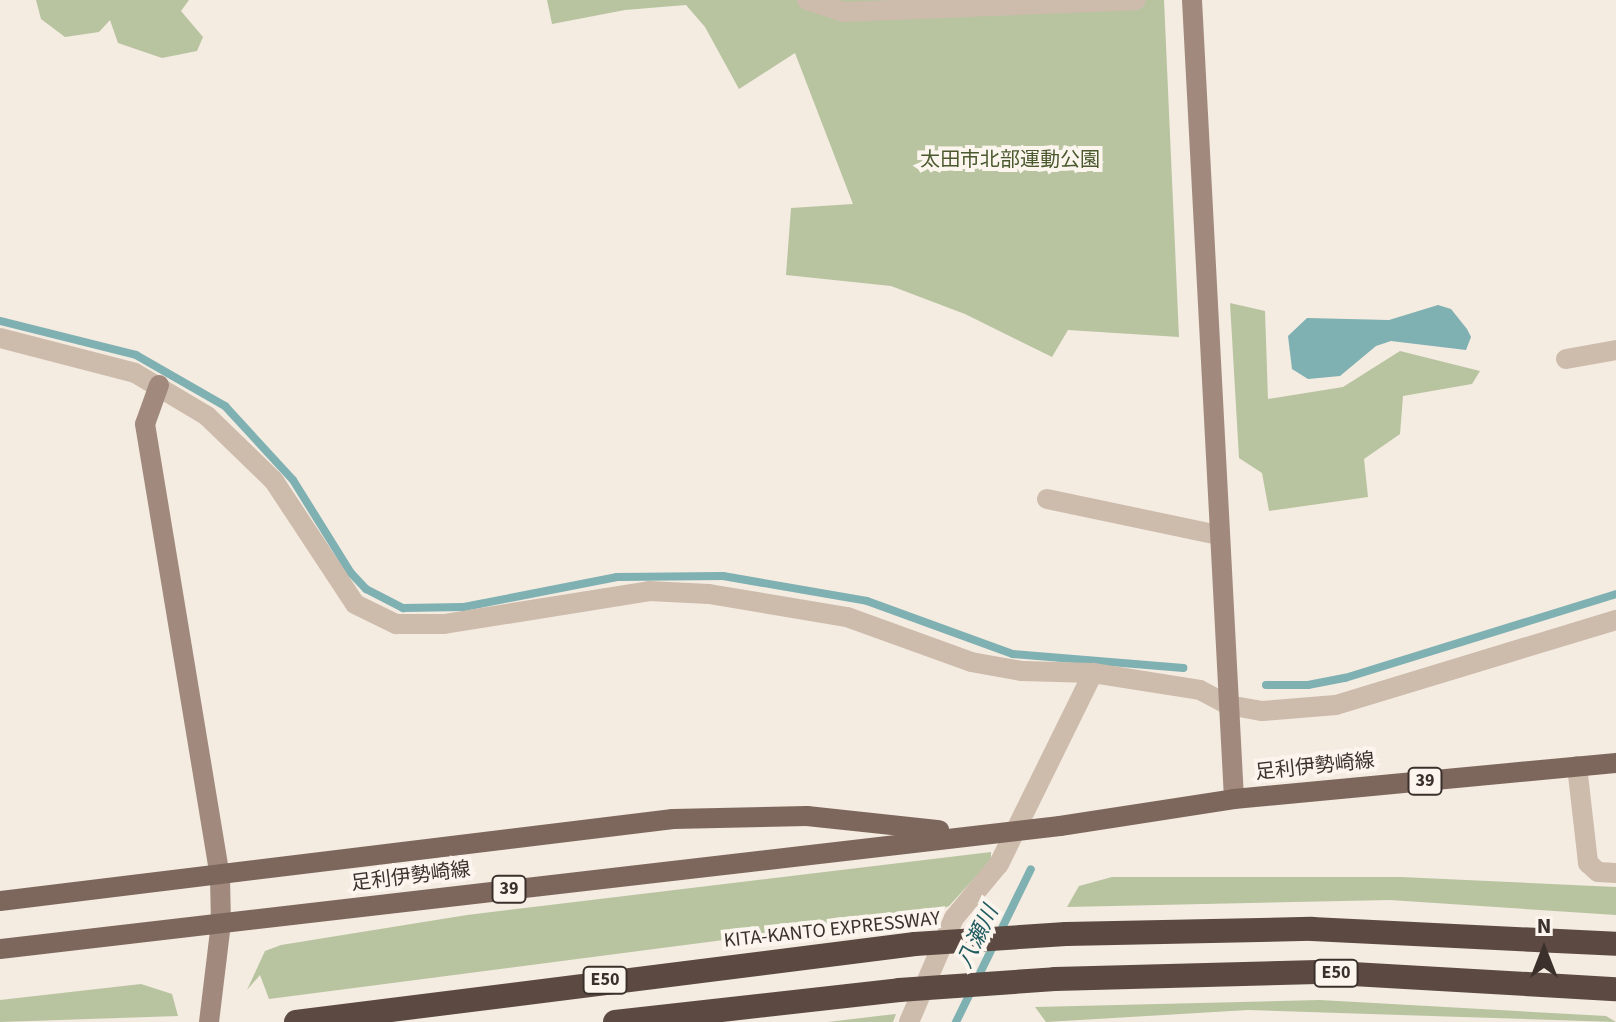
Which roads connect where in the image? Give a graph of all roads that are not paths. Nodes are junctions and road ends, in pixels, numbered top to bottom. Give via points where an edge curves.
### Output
1 (807, 0) edge
2 (1136, 0) edge
3 (1192, 0) edge
4 (0, 338) edge
5 (1616, 350) edge
6 (1566, 359) dead end
7 (159, 385) junction
8 (1047, 499) dead end
9 (1218, 535) junction
10 (1616, 620) edge
11 (1093, 673) junction
12 (1228, 705) junction
13 (1616, 763) edge
14 (1577, 766) junction
15 (1234, 799) junction
16 (1019, 829) junction
17 (1616, 873) edge
18 (220, 877) junction
19 (0, 901) edge
20 (221, 923) junction
21 (1616, 944) edge
22 (0, 949) edge
23 (1616, 989) edge
24 (209, 1022) edge
25 (296, 1022) edge
26 (615, 1022) edge
27 (909, 1022) edge

1 - 2 street via 843,12
3 - 9 street
4 - 7 street via 111,365
5 - 6 street
7 - 11 street via 207,416 248,453 294,507 344,592 379,619 411,627 444,624 612,594 676,591 816,609 971,662 1022,671
7 - 18 street via 145,424
8 - 9 street
9 - 12 street
10 - 12 street via 1336,705 1262,711
11 - 12 street via 1200,690
11 - 16 street
12 - 15 street
13 - 14 main road, 足利伊勢崎線 / 39
14 - 15 main road, 足利伊勢崎線 / 39
14 - 17 street via 1588,863 1598,872
15 - 16 main road, 足利伊勢崎線 / 39
16 - 18 main road, 足利伊勢崎線 / 39 via 954,832 736,815
16 - 20 main road, 足利伊勢崎線 / 39
16 - 27 street via 999,864 954,918
18 - 19 main road, 足利伊勢崎線 / 39
18 - 20 street
20 - 22 main road, 足利伊勢崎線 / 39
20 - 24 street
21 - 25 highway, KITA-KANTO EXPRESSWAY / E50, bridge via 1312,929 1066,934 915,944
23 - 26 highway, E50, bridge via 1318,972 1055,979 899,990

